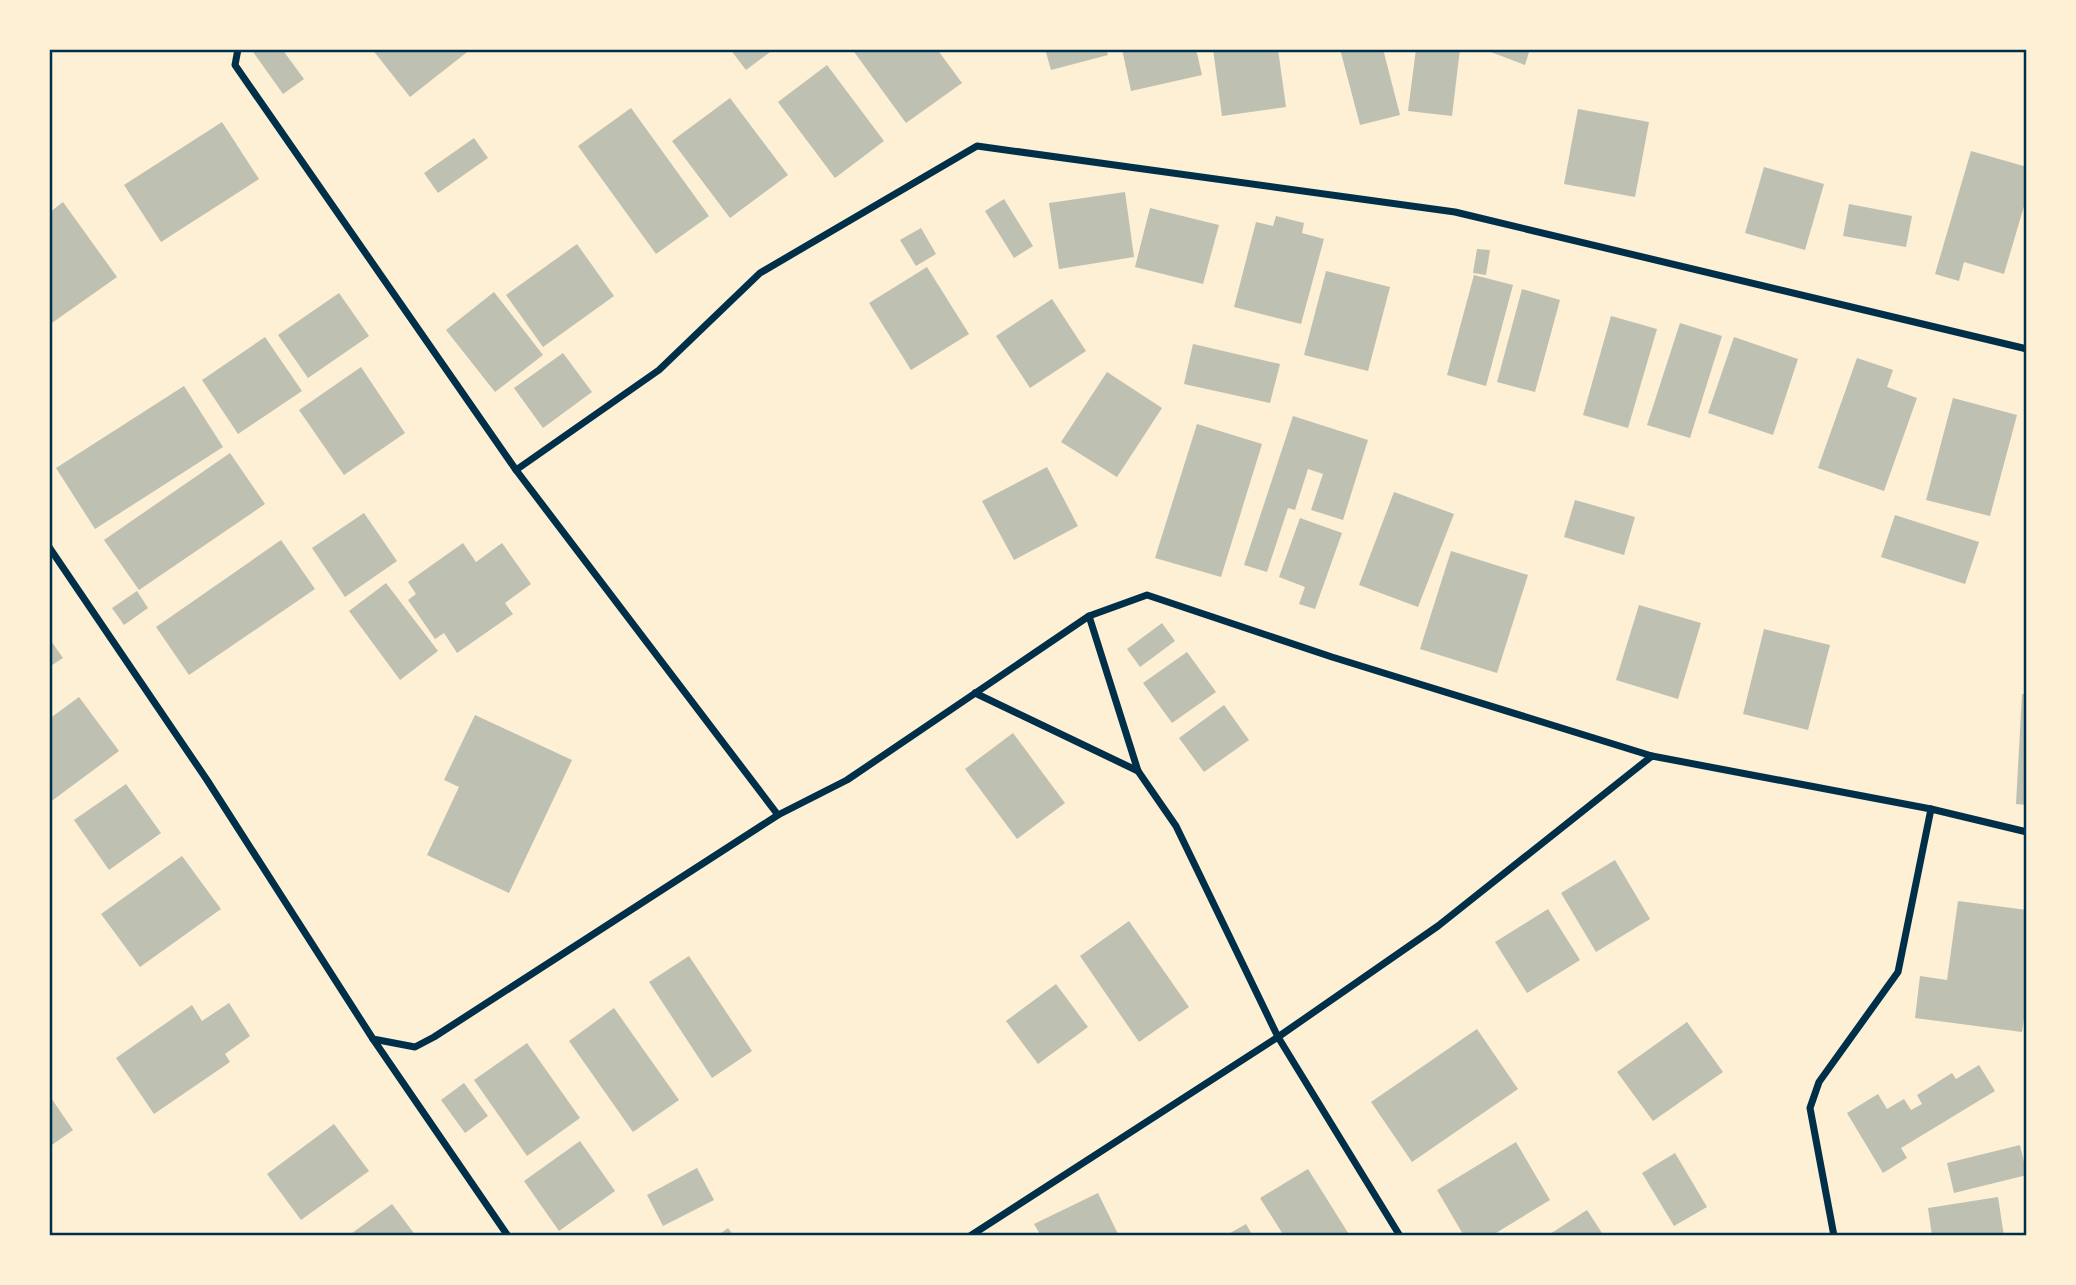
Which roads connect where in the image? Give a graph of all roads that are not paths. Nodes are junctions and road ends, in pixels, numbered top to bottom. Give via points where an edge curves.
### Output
1 (238, 49) edge
2 (2027, 349) edge
3 (516, 470) junction
4 (49, 547) edge
5 (1089, 616) junction
6 (975, 693) junction
7 (1652, 756) junction
8 (1138, 771) junction
9 (1931, 809) junction
10 (778, 815) junction
11 (2027, 832) edge
12 (1278, 1037) junction
13 (373, 1039) junction
14 (508, 1236) edge
15 (970, 1236) edge
16 (1400, 1236) edge
17 (1833, 1236) edge

1 - 3 street via 235,65
2 - 3 street via 1455,212 977,146 760,274 659,370
3 - 10 street
4 - 13 street via 207,780
5 - 6 street
5 - 7 street via 1147,595
5 - 8 street
6 - 8 street
6 - 10 street via 847,780
7 - 9 street
7 - 12 street via 1438,926
8 - 12 street via 1176,826
9 - 11 street
9 - 17 street via 1898,972 1819,1082 1810,1108
10 - 13 street via 434,1037 415,1046
12 - 15 street
12 - 16 street
13 - 14 street

